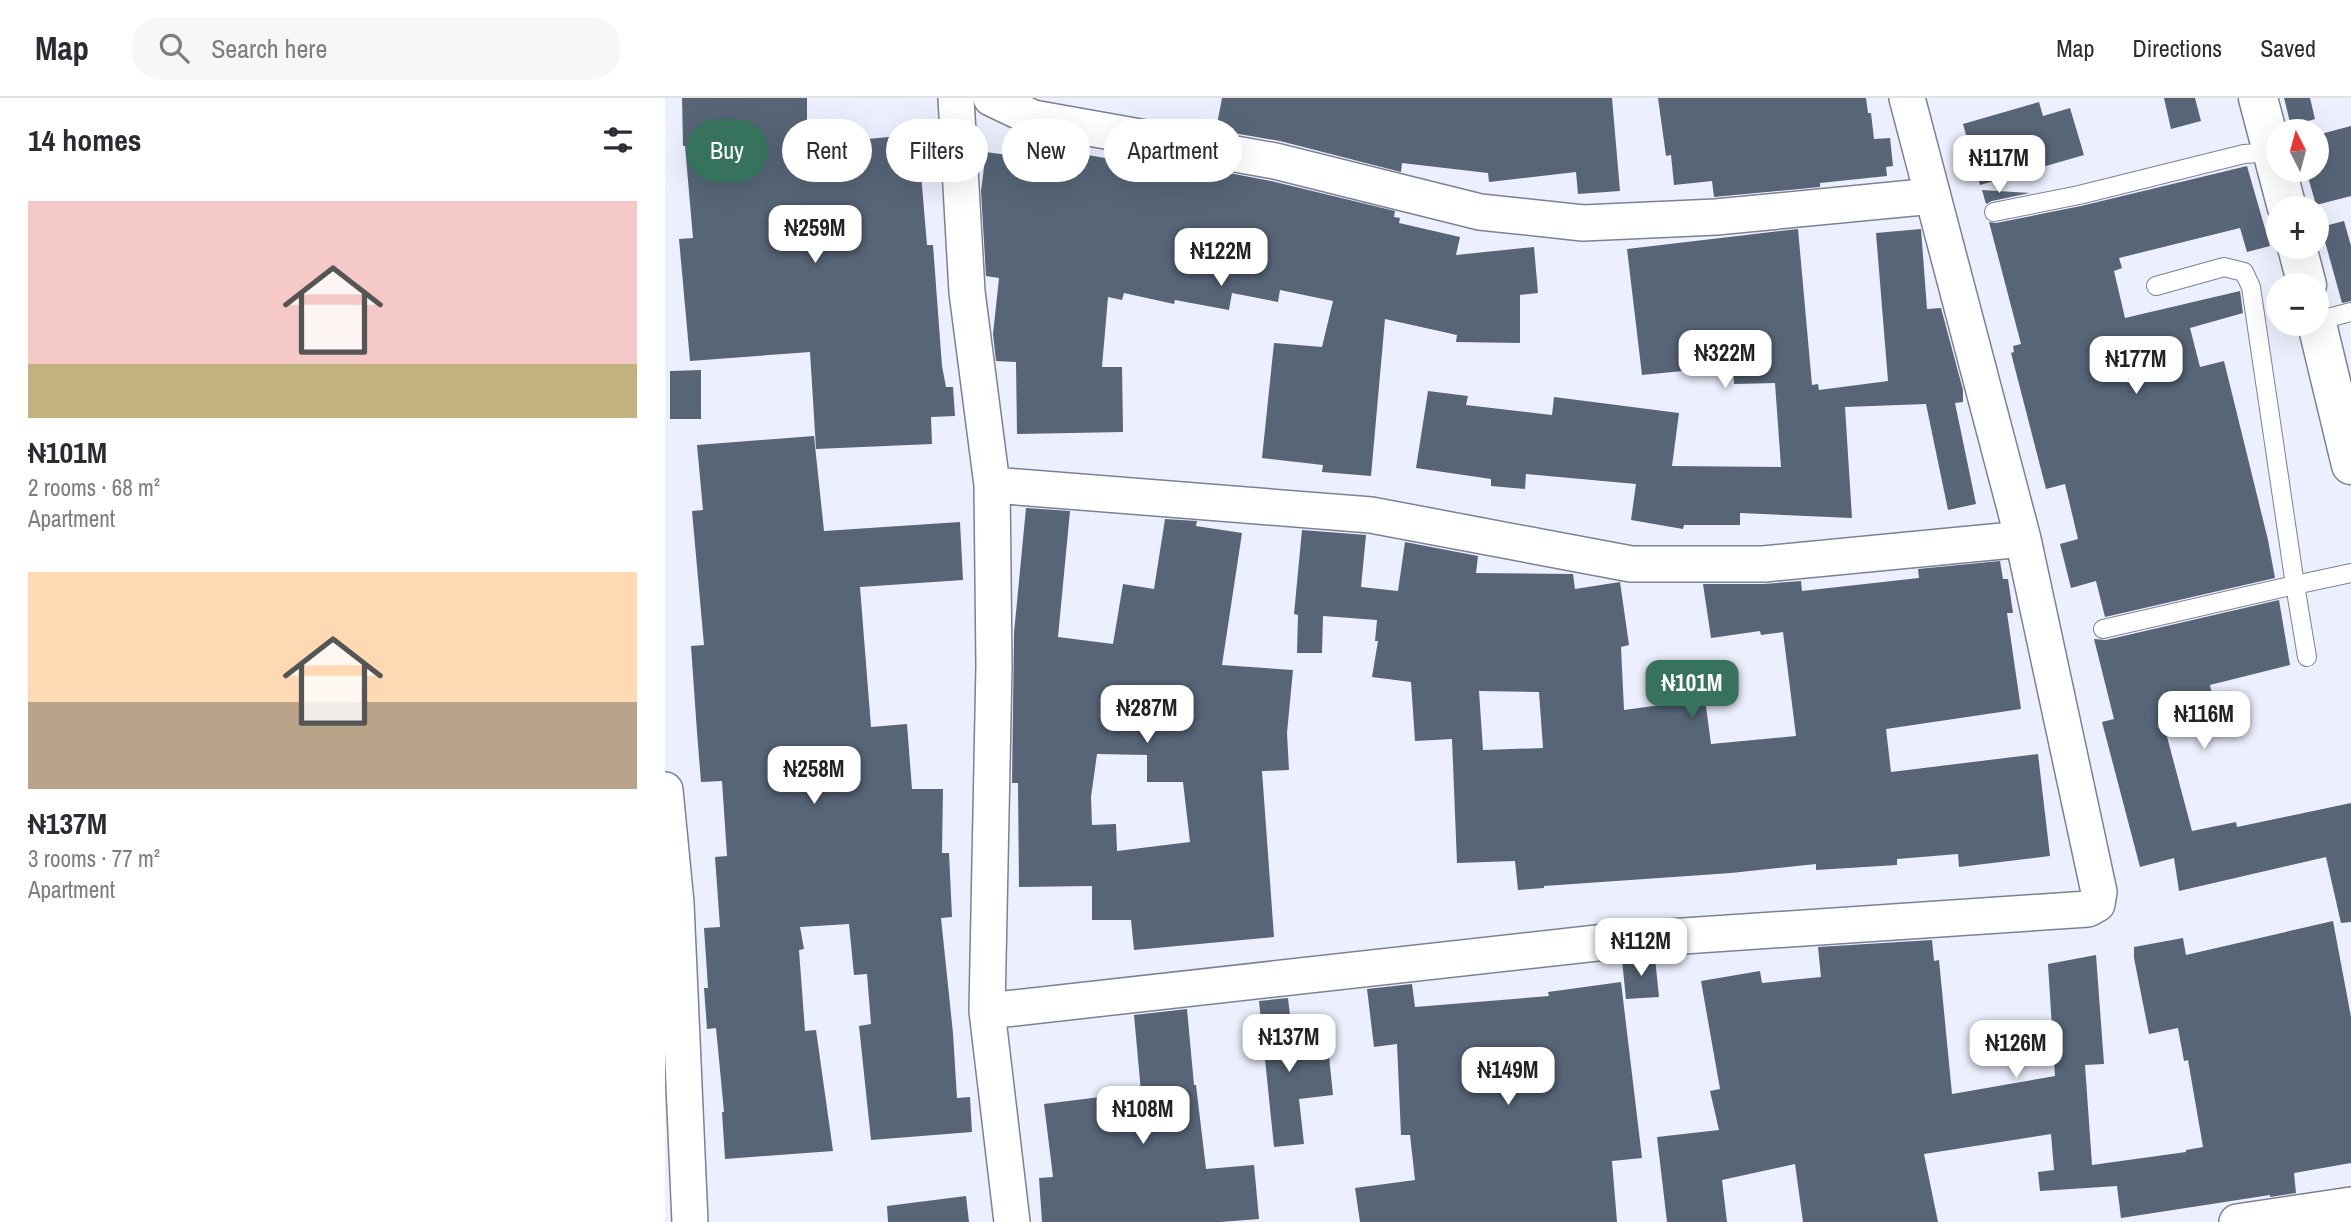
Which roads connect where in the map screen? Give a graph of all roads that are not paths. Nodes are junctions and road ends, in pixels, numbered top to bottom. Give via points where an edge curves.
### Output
1 (956, 98) edge
2 (991, 98) edge
3 (1907, 98) edge
4 (2258, 98) edge
5 (2266, 129) edge
6 (2266, 152) edge
7 (1933, 196) junction
8 (1994, 212) dead end
9 (2156, 286) dead end
10 (2351, 312) edge
11 (2329, 318) edge
12 (2320, 336) edge
13 (2351, 465) edge
14 (992, 485) junction
15 (2024, 539) junction
16 (2351, 573) edge
17 (2295, 585) junction
18 (2103, 629) dead end
19 (2307, 657) dead end
20 (665, 790) edge
21 (667, 833) edge
22 (987, 1011) junction
23 (2351, 1205) edge
24 (681, 1211) edge
25 (1012, 1222) edge
26 (2237, 1222) edge

1 - 14 street via 967,292
2 - 7 street via 1033,118 1275,161 1480,212 1583,223 1716,217
3 - 7 street
4 - 5 street
6 - 8 lane
7 - 15 street
9 - 17 lane via 2224,267 2244,272 2251,287
10 - 11 lane
12 - 13 street
14 - 15 street via 1371,515 1631,564 1763,564
14 - 22 street via 994,665
15 - 22 street via 2099,892 2097,904 2088,909 1624,940
16 - 17 lane
17 - 18 lane
17 - 19 lane
20 - 21 street
21 - 24 street via 676,903
22 - 25 street
23 - 26 street

